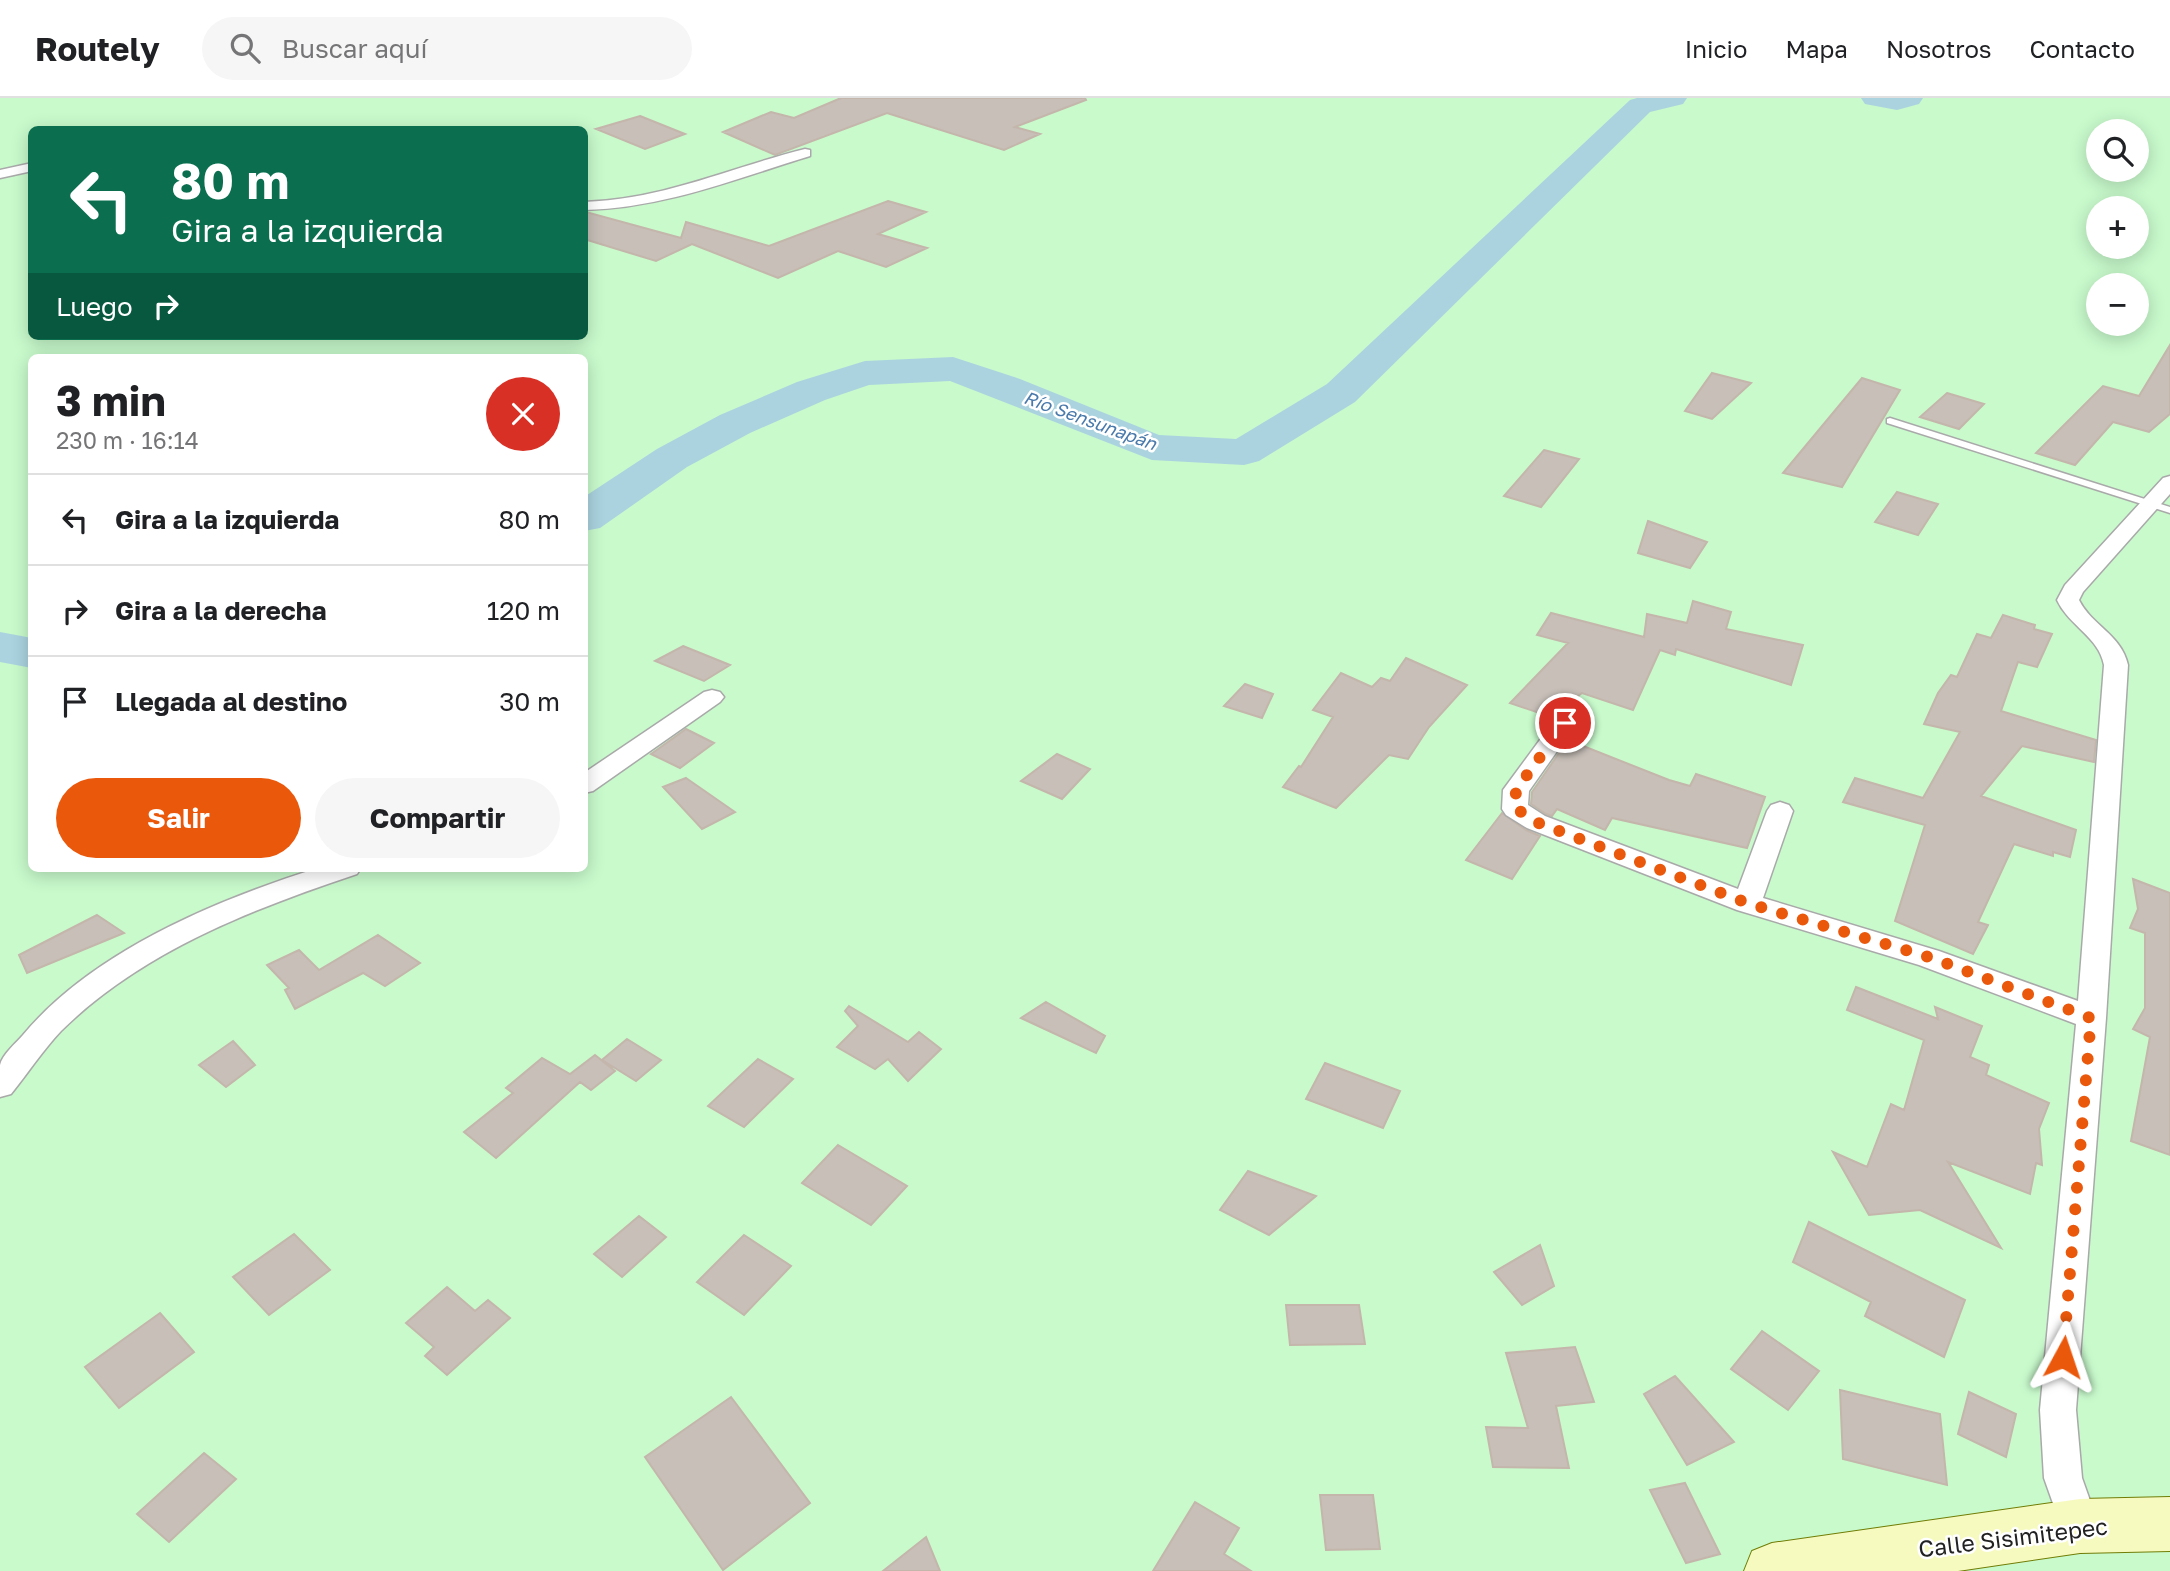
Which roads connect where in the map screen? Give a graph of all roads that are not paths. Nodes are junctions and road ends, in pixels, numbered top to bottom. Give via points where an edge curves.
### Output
1 (805, 153) dead end
2 (28, 168) edge
3 (0, 174) edge
4 (588, 206) edge
5 (1889, 421) dead end
6 (2170, 482) edge
7 (2160, 507) edge
8 (712, 697) dead end
9 (1565, 723) dead end
10 (588, 782) edge
11 (1780, 811) dead end
12 (335, 872) edge
13 (1747, 903) junction
14 (2091, 1018) junction
15 (0, 1085) edge
16 (2170, 1524) edge
17 (2080, 1526) junction
18 (1772, 1571) edge

1 - 4 street via 681,194 639,203
2 - 3 street
5 - 7 lane
6 - 7 street
7 - 14 street via 2068,600 2072,612 2115,652
8 - 10 street
9 - 13 street via 1516,790 1515,808 1536,822
11 - 13 street
12 - 15 street via 274,891 207,921 121,969 51,1024
13 - 14 street via 1929,957
14 - 17 street via 2059,1409 2063,1478
16 - 17 street, Calle Sisimitepec
17 - 18 street, Calle Sisimitepec

